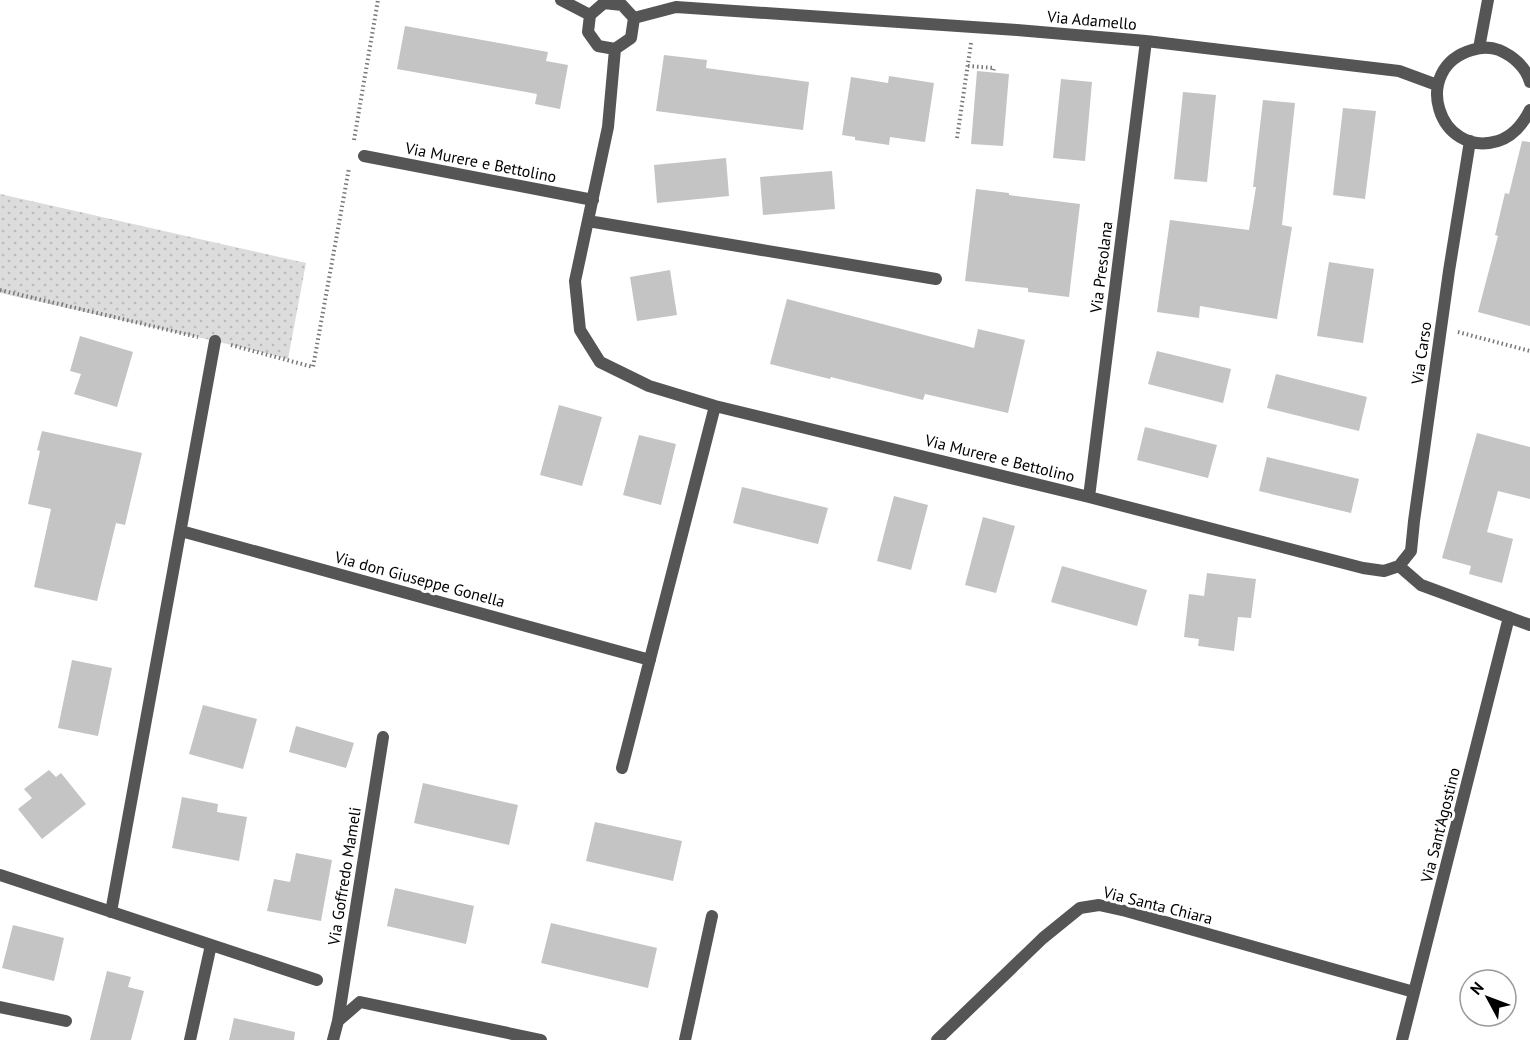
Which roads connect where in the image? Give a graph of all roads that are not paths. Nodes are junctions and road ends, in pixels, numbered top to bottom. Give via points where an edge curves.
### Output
1 (561, 0) edge
2 (1488, 0) edge
3 (590, 15) junction
4 (634, 18) junction
5 (1146, 41) junction
6 (1479, 48) junction
7 (615, 49) junction
8 (1530, 82) edge
9 (1437, 85) junction
10 (1530, 110) edge
11 (1470, 141) junction
12 (364, 156) dead end
13 (593, 200) junction
14 (588, 221) junction
15 (936, 279) dead end
16 (215, 341) road end
17 (715, 406) junction
18 (1089, 497) junction
19 (181, 531) junction
20 (1400, 566) junction
21 (1509, 617) junction
22 (1530, 625) edge
23 (650, 660) junction
24 (382, 737) dead end
25 (622, 768) dead end
26 (0, 875) edge
27 (111, 912) junction
28 (712, 916) dead end
29 (211, 945) junction
30 (317, 980) dead end
31 (1414, 992) junction
32 (0, 1007) edge
33 (66, 1021) dead end
34 (338, 1021) junction
35 (190, 1040) edge
36 (333, 1040) edge
37 (541, 1040) edge
38 (685, 1040) edge
39 (937, 1040) edge
40 (1402, 1040) edge

1 - 3 street
2 - 6 street
3 - 4 street via 604,3 622,5
3 - 7 street via 588,32 598,46
4 - 5 street, Via Adamello via 676,7
4 - 7 street via 631,38
5 - 9 street, Via Adamello via 1399,71
5 - 18 street, Via Presolana
6 - 8 street via 1509,54
6 - 9 street via 1452,60
7 - 13 street, Via Murere e Bettolino via 608,127
9 - 11 street via 1436,99 1446,125
10 - 11 street via 1524,123 1500,141
11 - 20 street, Via Carso via 1411,550
12 - 13 street, Via Murere e Bettolino
13 - 14 street, Via Murere e Bettolino
14 - 15 street
14 - 17 street, Via Murere e Bettolino via 575,281 580,330 600,362 649,386
16 - 19 street
17 - 18 street, Via Murere e Bettolino
17 - 23 street
18 - 20 street, Via Murere e Bettolino via 1364,568 1384,571
19 - 23 street, Via don Giuseppe Gonella
19 - 27 street
20 - 21 street via 1421,585
21 - 22 street
21 - 31 street, Via Sant'Agostino
23 - 25 street
24 - 34 street, Via Goffredo Mameli
26 - 27 street
27 - 29 street
28 - 38 street
29 - 30 street
29 - 35 street
31 - 39 street, Via Santa Chiara via 1099,905 1080,908 1043,938
31 - 40 street, Via Sant'Agostino
32 - 33 street
34 - 36 street, Via Goffredo Mameli
34 - 37 street via 360,1002

